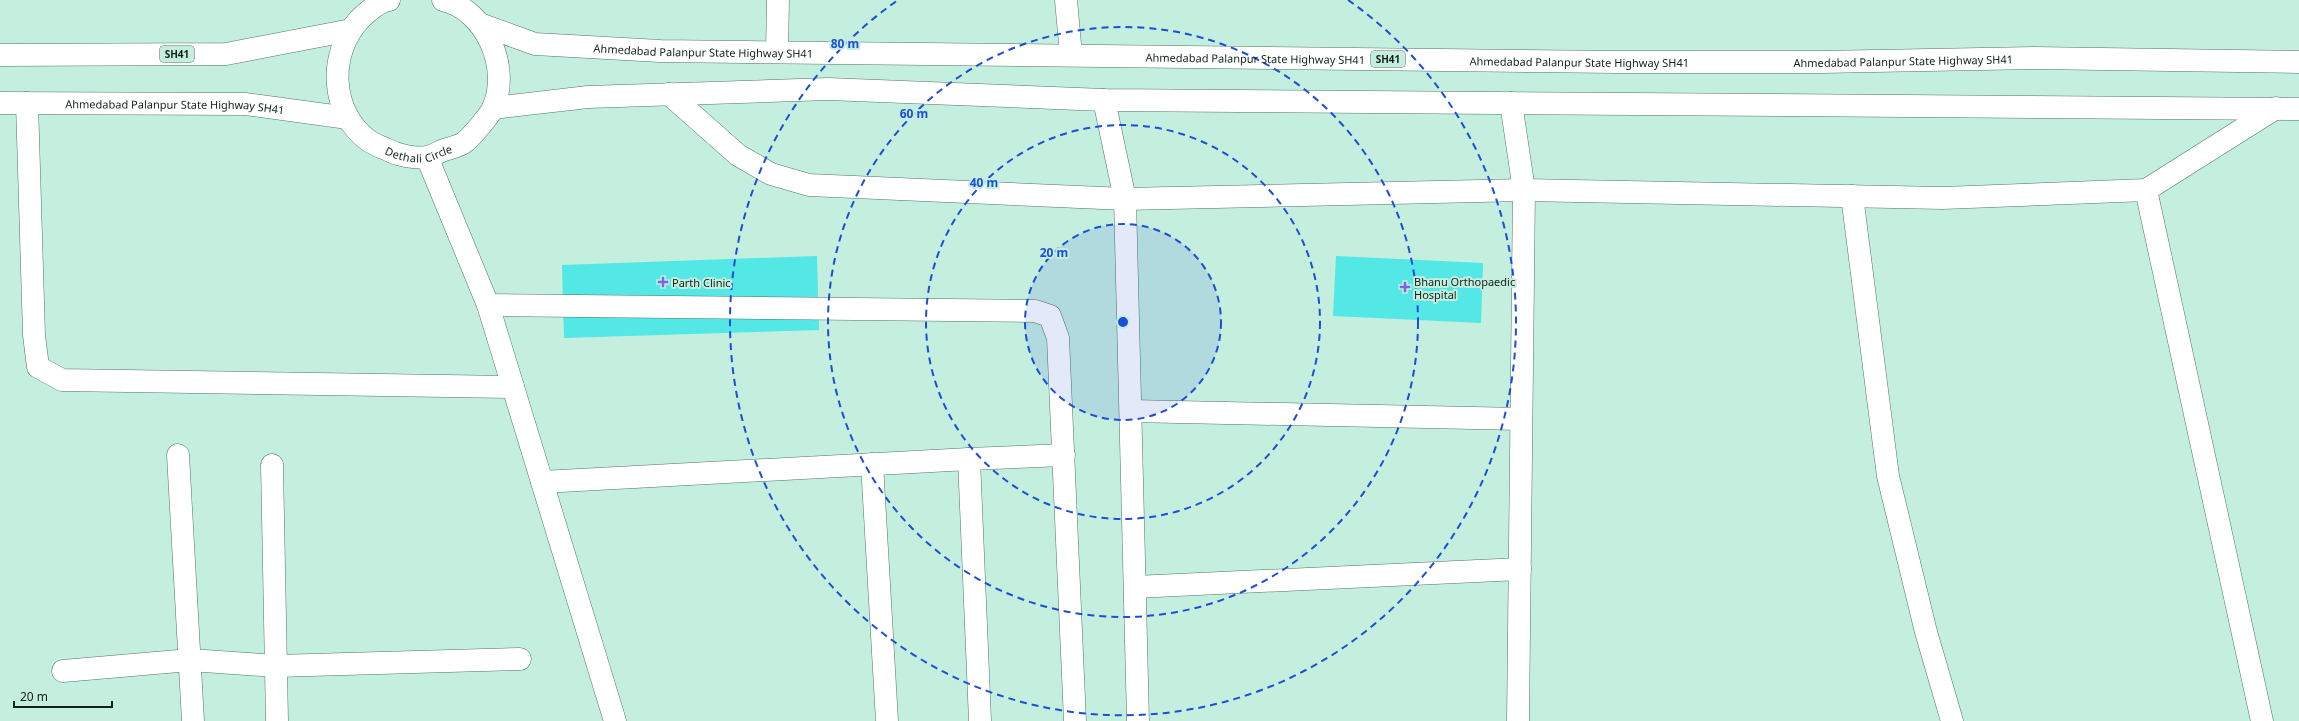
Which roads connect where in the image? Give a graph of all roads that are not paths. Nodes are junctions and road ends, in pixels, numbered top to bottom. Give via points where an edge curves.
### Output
1 (387, 0) edge
2 (443, 0) edge
3 (778, 0) edge
4 (1066, 0) edge
5 (480, 24) junction
6 (351, 30) junction
7 (777, 52) junction
8 (0, 55) edge
9 (1071, 55) junction
10 (2299, 62) edge
11 (669, 94) junction
12 (1104, 100) junction
13 (0, 103) edge
14 (27, 103) junction
15 (1511, 103) junction
16 (493, 108) junction
17 (2276, 108) junction
18 (2299, 109) edge
19 (348, 118) junction
20 (427, 157) junction
21 (1524, 190) junction
22 (2146, 190) junction
23 (1852, 196) junction
24 (1125, 199) junction
25 (488, 305) junction
26 (513, 387) junction
27 (1131, 411) junction
28 (1521, 419) junction
29 (178, 455) dead end
30 (1064, 455) junction
31 (969, 459) junction
32 (872, 464) junction
33 (272, 465) dead end
34 (542, 482) junction
35 (1520, 569) junction
36 (1135, 587) junction
37 (520, 659) dead end
38 (190, 660) junction
39 (276, 666) junction
40 (63, 671) dead end
41 (193, 721) edge
42 (277, 721) edge
43 (615, 721) edge
44 (887, 721) edge
45 (980, 721) edge
46 (1075, 721) edge
47 (1138, 721) edge
48 (1518, 721) edge
49 (1952, 721) edge
50 (2262, 721) edge

1 - 6 street, Dethali Circle / SH41 via 366,13
2 - 5 street, Dethali Circle / SH41 via 453,2
3 - 7 street
4 - 9 street
5 - 7 street, Ahmedabad Palanpur State Highway SH41 / SH41 via 535,44 660,51
5 - 16 street, Dethali Circle / SH41 via 495,50 499,79
6 - 8 street, SH41 via 226,54
6 - 19 street, Dethali Circle / SH41 via 341,50 337,73 340,96
7 - 9 street, Ahmedabad Palanpur State Highway SH41 / SH41
9 - 10 street, Ahmedabad Palanpur State Highway SH41 / SH41 via 1618,62 2034,58
11 - 12 street via 828,89
11 - 16 street via 588,97
11 - 24 street via 738,155 771,174 809,185
12 - 15 street
12 - 24 street
13 - 14 street, Ahmedabad Palanpur State Highway SH41
14 - 19 street, Ahmedabad Palanpur State Highway SH41 via 245,104
14 - 26 street via 34,335 38,367 62,380
15 - 17 street
15 - 21 street
16 - 20 street, Dethali Circle / SH41 via 466,142
17 - 18 street
17 - 22 street
19 - 20 street, Dethali Circle / SH41 via 369,141 397,154
20 - 25 street
21 - 23 street
21 - 24 street
21 - 28 street
22 - 23 street via 1943,198
22 - 50 street
23 - 49 street via 1888,476 1926,632
24 - 27 street
25 - 26 street
25 - 30 street via 1035,311 1050,316 1058,338
26 - 34 street
27 - 28 street
27 - 36 street
28 - 35 street
29 - 38 street
30 - 31 street
30 - 46 street
31 - 32 street
31 - 45 street
32 - 34 street
32 - 44 street
33 - 39 street
34 - 43 street
35 - 36 street
35 - 48 street
36 - 47 street
37 - 39 street
38 - 39 street
38 - 40 street
38 - 41 street
39 - 42 street

